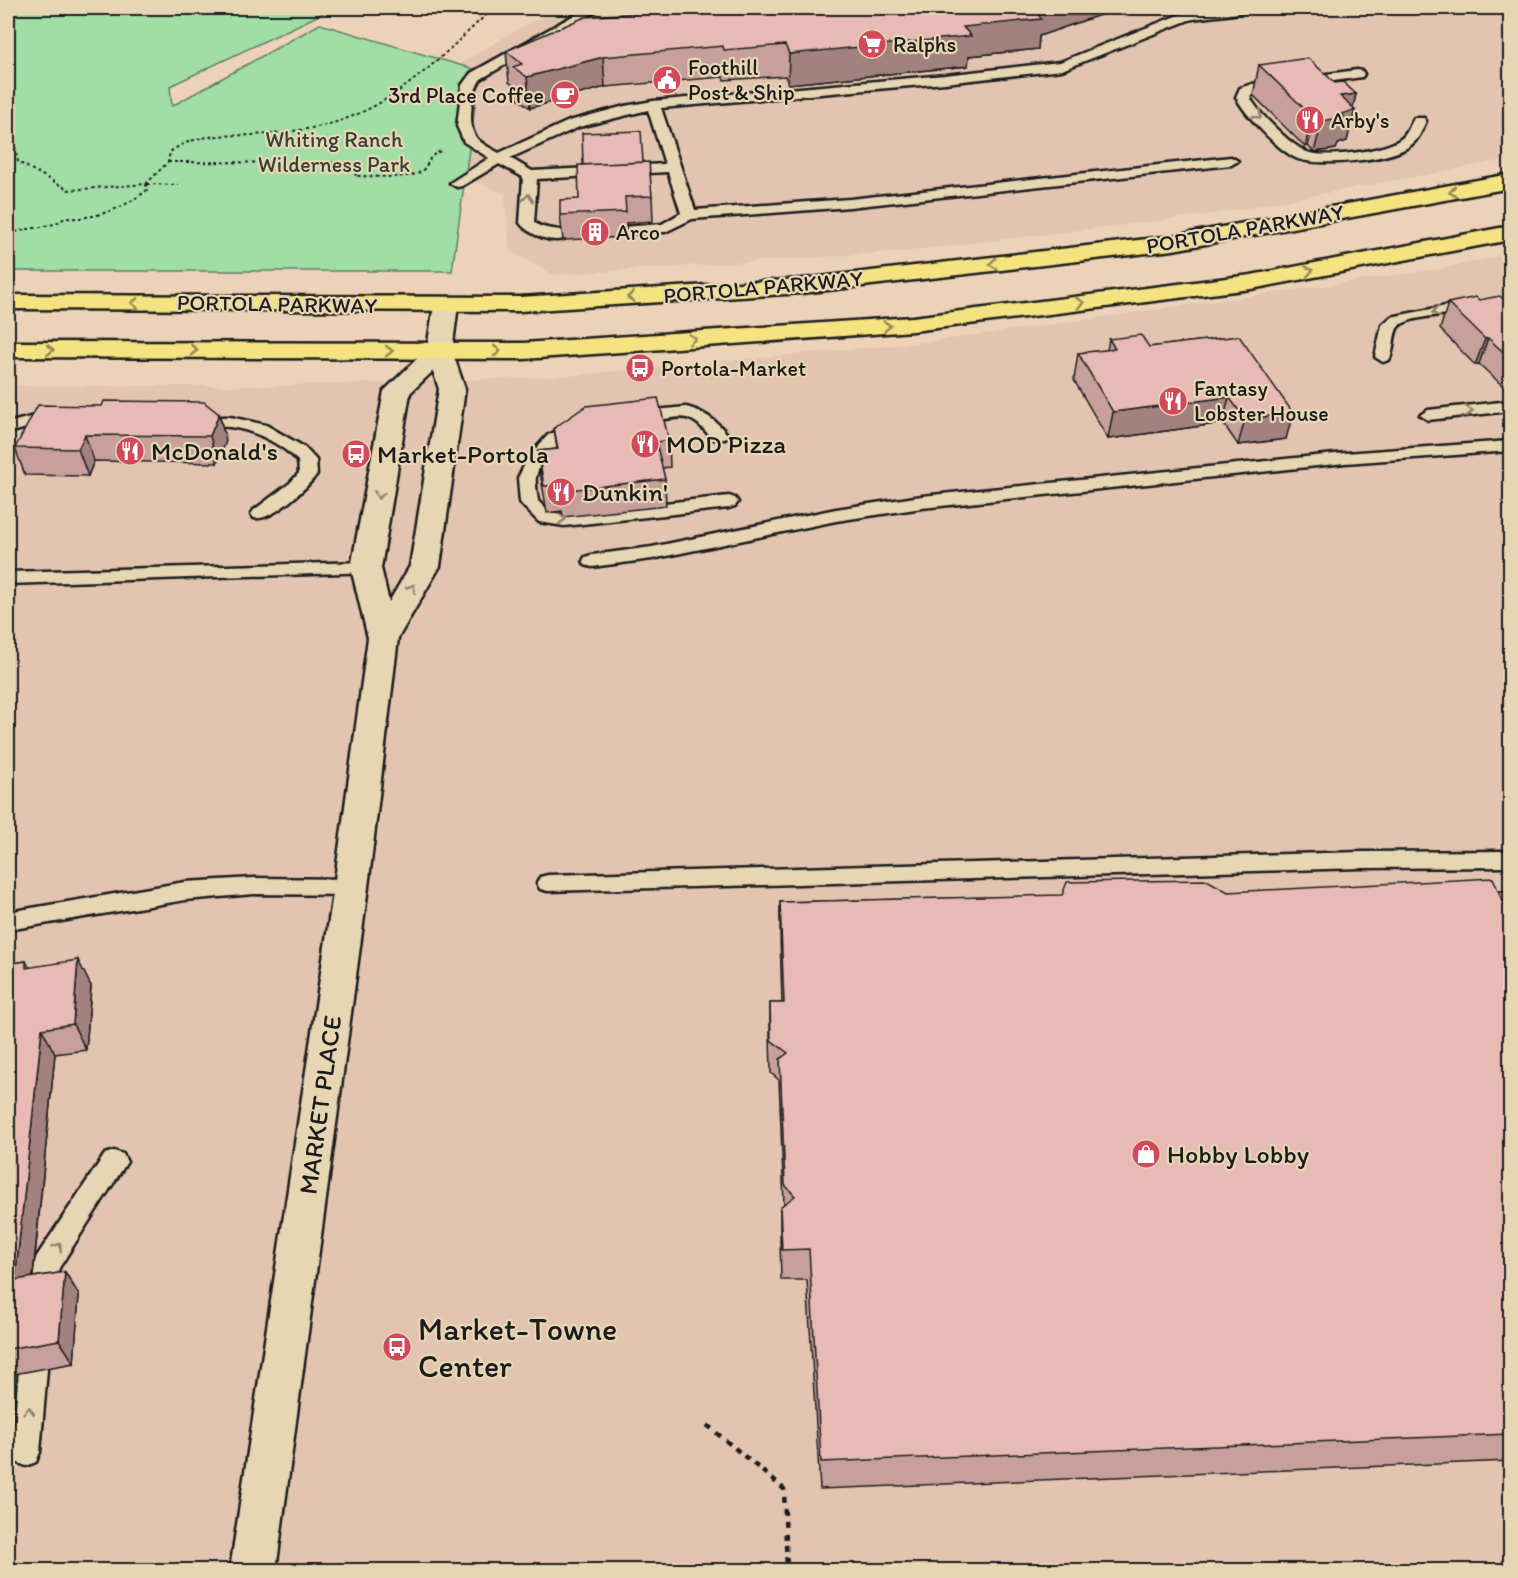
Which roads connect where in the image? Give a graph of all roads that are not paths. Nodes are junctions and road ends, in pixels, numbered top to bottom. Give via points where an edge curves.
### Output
1 (595, 8) edge
2 (1245, 8) edge
3 (1357, 74) dead end
4 (652, 105) junction
5 (1419, 121) dead end
6 (498, 158) junction
7 (1231, 161) dead end
8 (673, 168) junction
9 (530, 175) junction
10 (1510, 181) edge
11 (457, 183) dead end
12 (689, 215) junction
13 (627, 230) edge
14 (1510, 233) edge
15 (563, 235) edge
16 (8, 302) edge
17 (446, 305) junction
18 (1510, 324) edge
19 (8, 350) edge
20 (439, 351) junction
21 (1383, 357) dead end
22 (1510, 406) edge
23 (1428, 415) dead end
24 (621, 418) edge
25 (72, 420) edge
26 (600, 420) edge
27 (174, 422) edge
28 (8, 428) edge
29 (719, 435) dead end
30 (1510, 446) edge
31 (729, 502) dead end
32 (261, 514) dead end
33 (592, 561) dead end
34 (366, 568) junction
35 (8, 578) edge
36 (382, 638) junction
37 (1510, 859) edge
38 (548, 883) dead end
39 (351, 887) junction
40 (8, 921) edge
41 (114, 1162) dead end
42 (41, 1301) edge
43 (33, 1370) edge
44 (26, 1452) dead end
45 (253, 1570) edge

1 - 6 lane via 476,76 469,85 464,126 469,139
2 - 4 lane via 1185,17 1062,66
3 -> 5 lane via 1252,88 1243,97 1293,150 1315,158 1331,160 1406,144
4 - 6 lane via 612,111 566,125
4 - 8 lane
6 - 9 lane
6 - 11 lane
7 - 12 lane via 850,203
8 - 9 lane
8 - 12 lane
15 -> 9 lane via 539,233 527,223
10 -> 17 main road, PORTOLA PARKWAY via 1162,245 802,286
12 - 13 lane via 665,228
20 -> 14 main road, PORTOLA PARKWAY via 524,351 913,324 1251,282
17 -> 16 main road, PORTOLA PARKWAY
17 - 20 street, MARKET PLACE
18 -> 21 lane via 1488,311 1469,307 1397,320 1390,325
19 -> 20 main road, PORTOLA PARKWAY
20 -> 34 street, MARKET PLACE via 397,391
36 -> 20 street, MARKET PLACE via 425,566 452,389
23 -> 22 lane
24 - 29 lane via 686,412 701,418
25 - 28 lane via 38,420
26 -> 31 lane via 554,438 535,460 526,478 529,502 545,518 564,520
27 - 32 lane via 230,422 260,429 307,460 308,474
30 - 33 lane via 1345,458 922,502
34 - 35 lane
34 - 36 street, MARKET PLACE
36 - 39 street, MARKET PLACE
37 - 38 lane
39 - 40 lane via 254,886 185,891
39 - 45 street, MARKET PLACE
42 -> 41 lane via 46,1265
44 -> 43 lane

